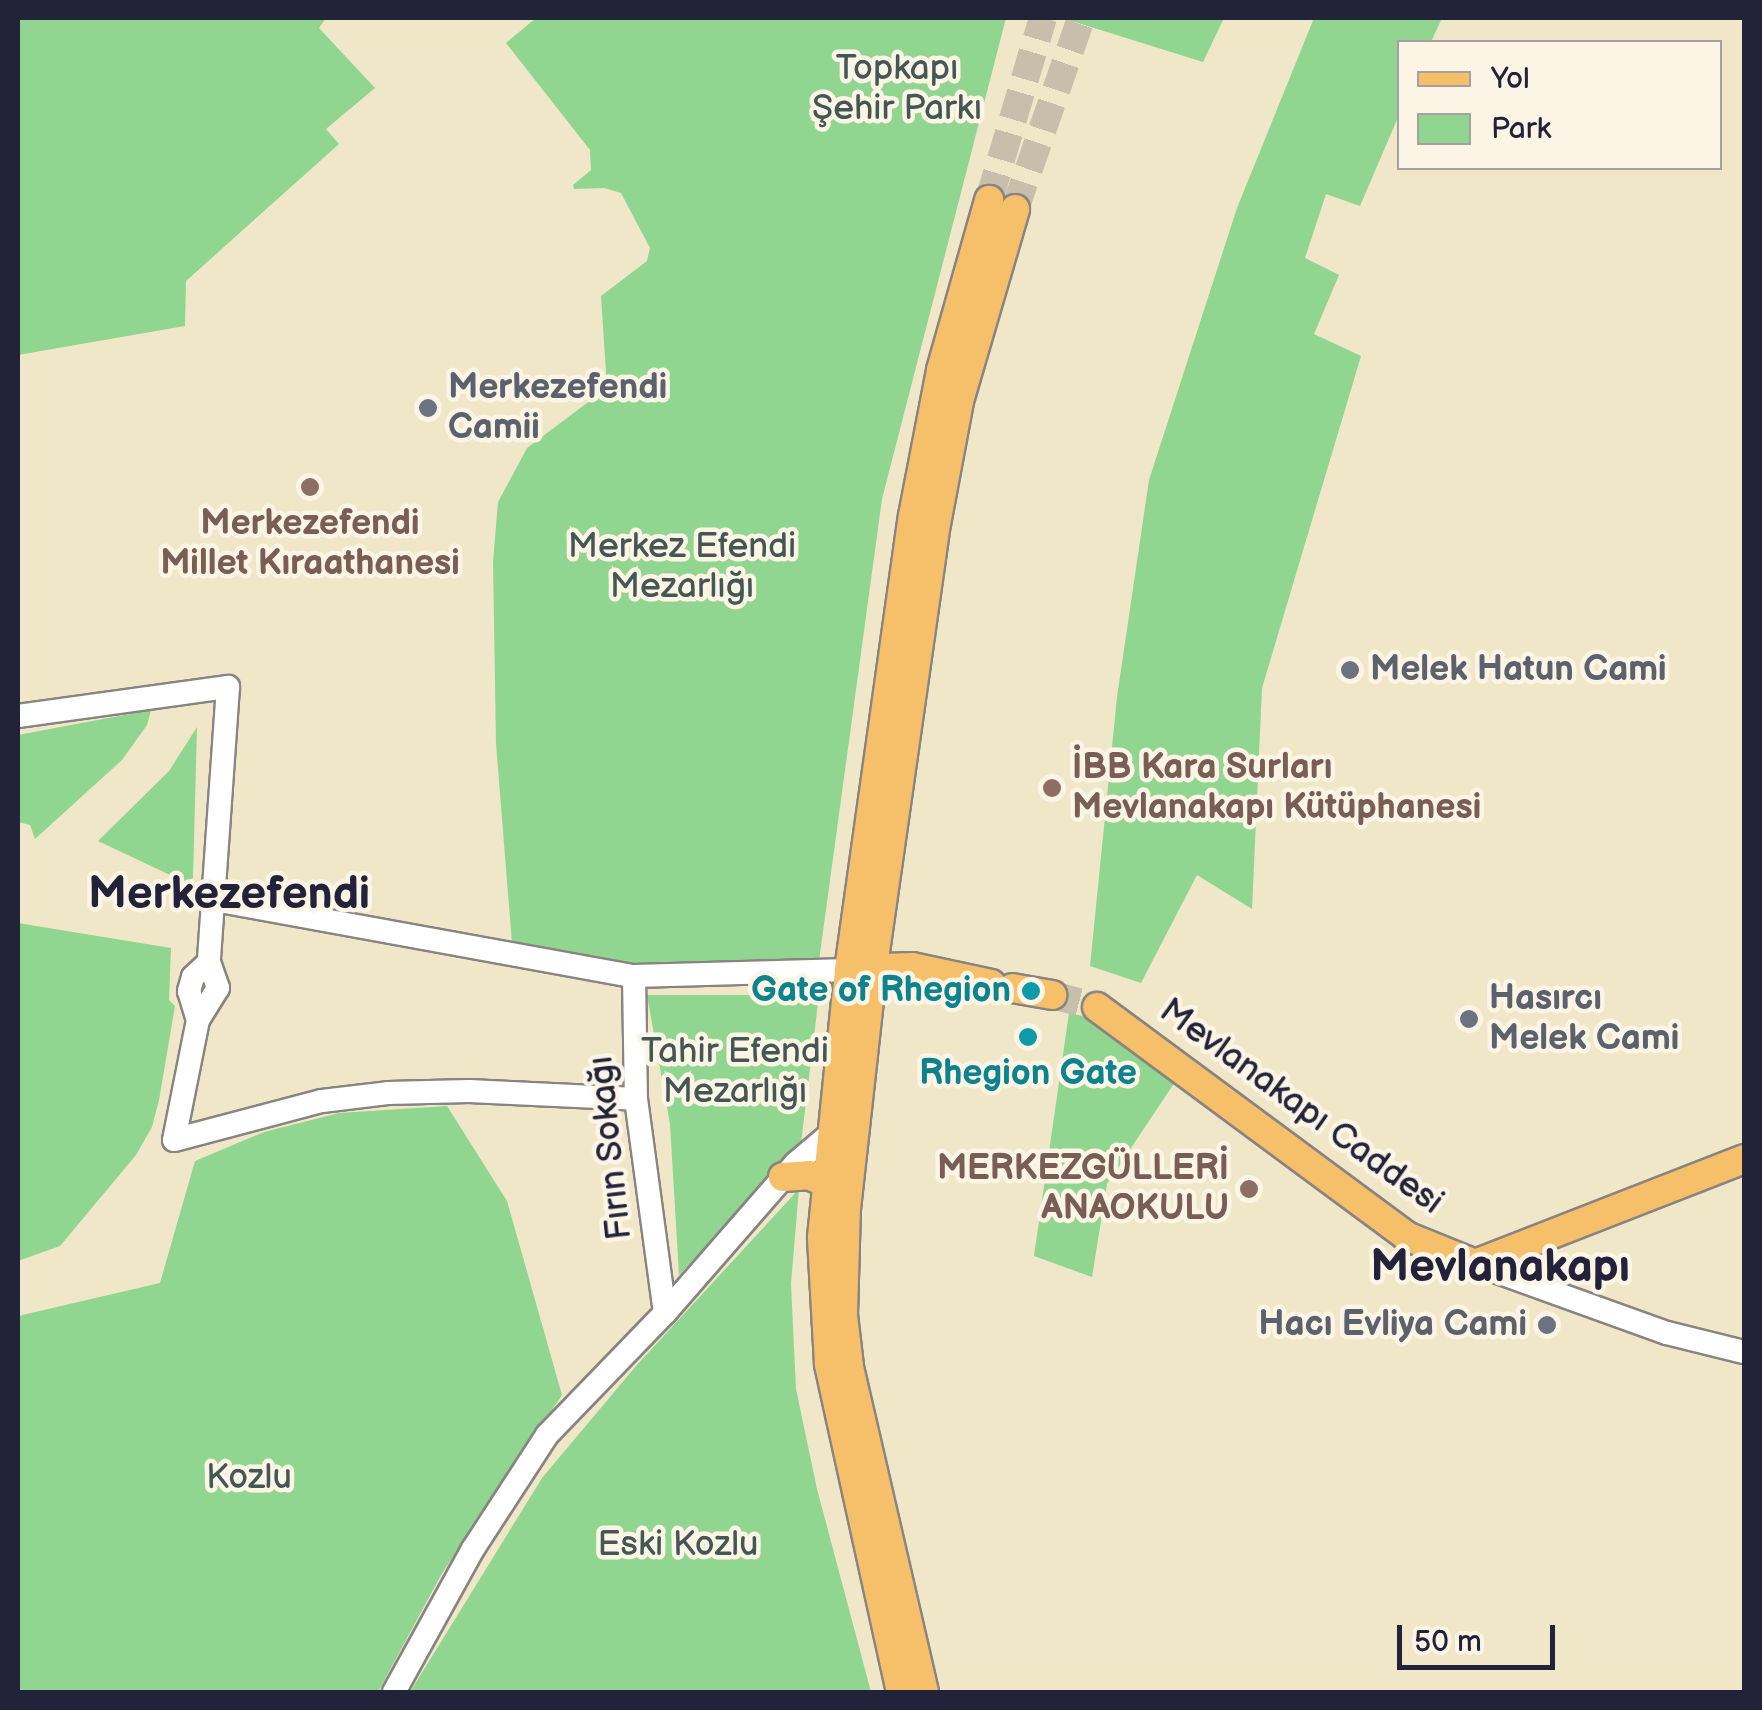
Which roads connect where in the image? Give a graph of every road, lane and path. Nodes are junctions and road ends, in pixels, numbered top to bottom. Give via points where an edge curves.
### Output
1 (1002, 204) tunnel mouth
2 (18, 716) edge
3 (214, 900) junction
4 (861, 968) junction
5 (634, 976) junction
6 (1052, 995) tunnel mouth
7 (1097, 1007) tunnel mouth
8 (636, 1099) junction
9 (855, 1123) junction
10 (829, 1136) junction
11 (1744, 1158) edge
12 (783, 1177) junction
13 (826, 1183) junction
14 (1475, 1264) junction
15 (665, 1314) junction
16 (1744, 1352) edge
17 (394, 1692) edge
18 (901, 1692) edge
19 (924, 1692) edge

1 - 4 main road via 931,420
2 - 3 street via 228,687
3 - 5 street
3 - 8 street via 209,962 218,988 198,1020 174,1140 322,1100 388,1093
4 - 5 street
4 - 6 main road via 912,966
4 - 9 main road
4 - 10 main road
5 - 8 street, Fırın Sokağı
7 - 14 main road, Mevlanakapı Caddesi via 1406,1236
8 - 15 street, Fırın Sokağı
9 - 10 main road
9 - 19 main road via 844,1262 848,1366
10 - 12 street
10 - 13 main road
11 - 14 main road
12 - 13 main road via 809,1175
12 - 15 street
13 - 18 main road via 821,1260 829,1364
14 - 16 street via 1667,1333
15 - 17 street via 547,1435 473,1549

